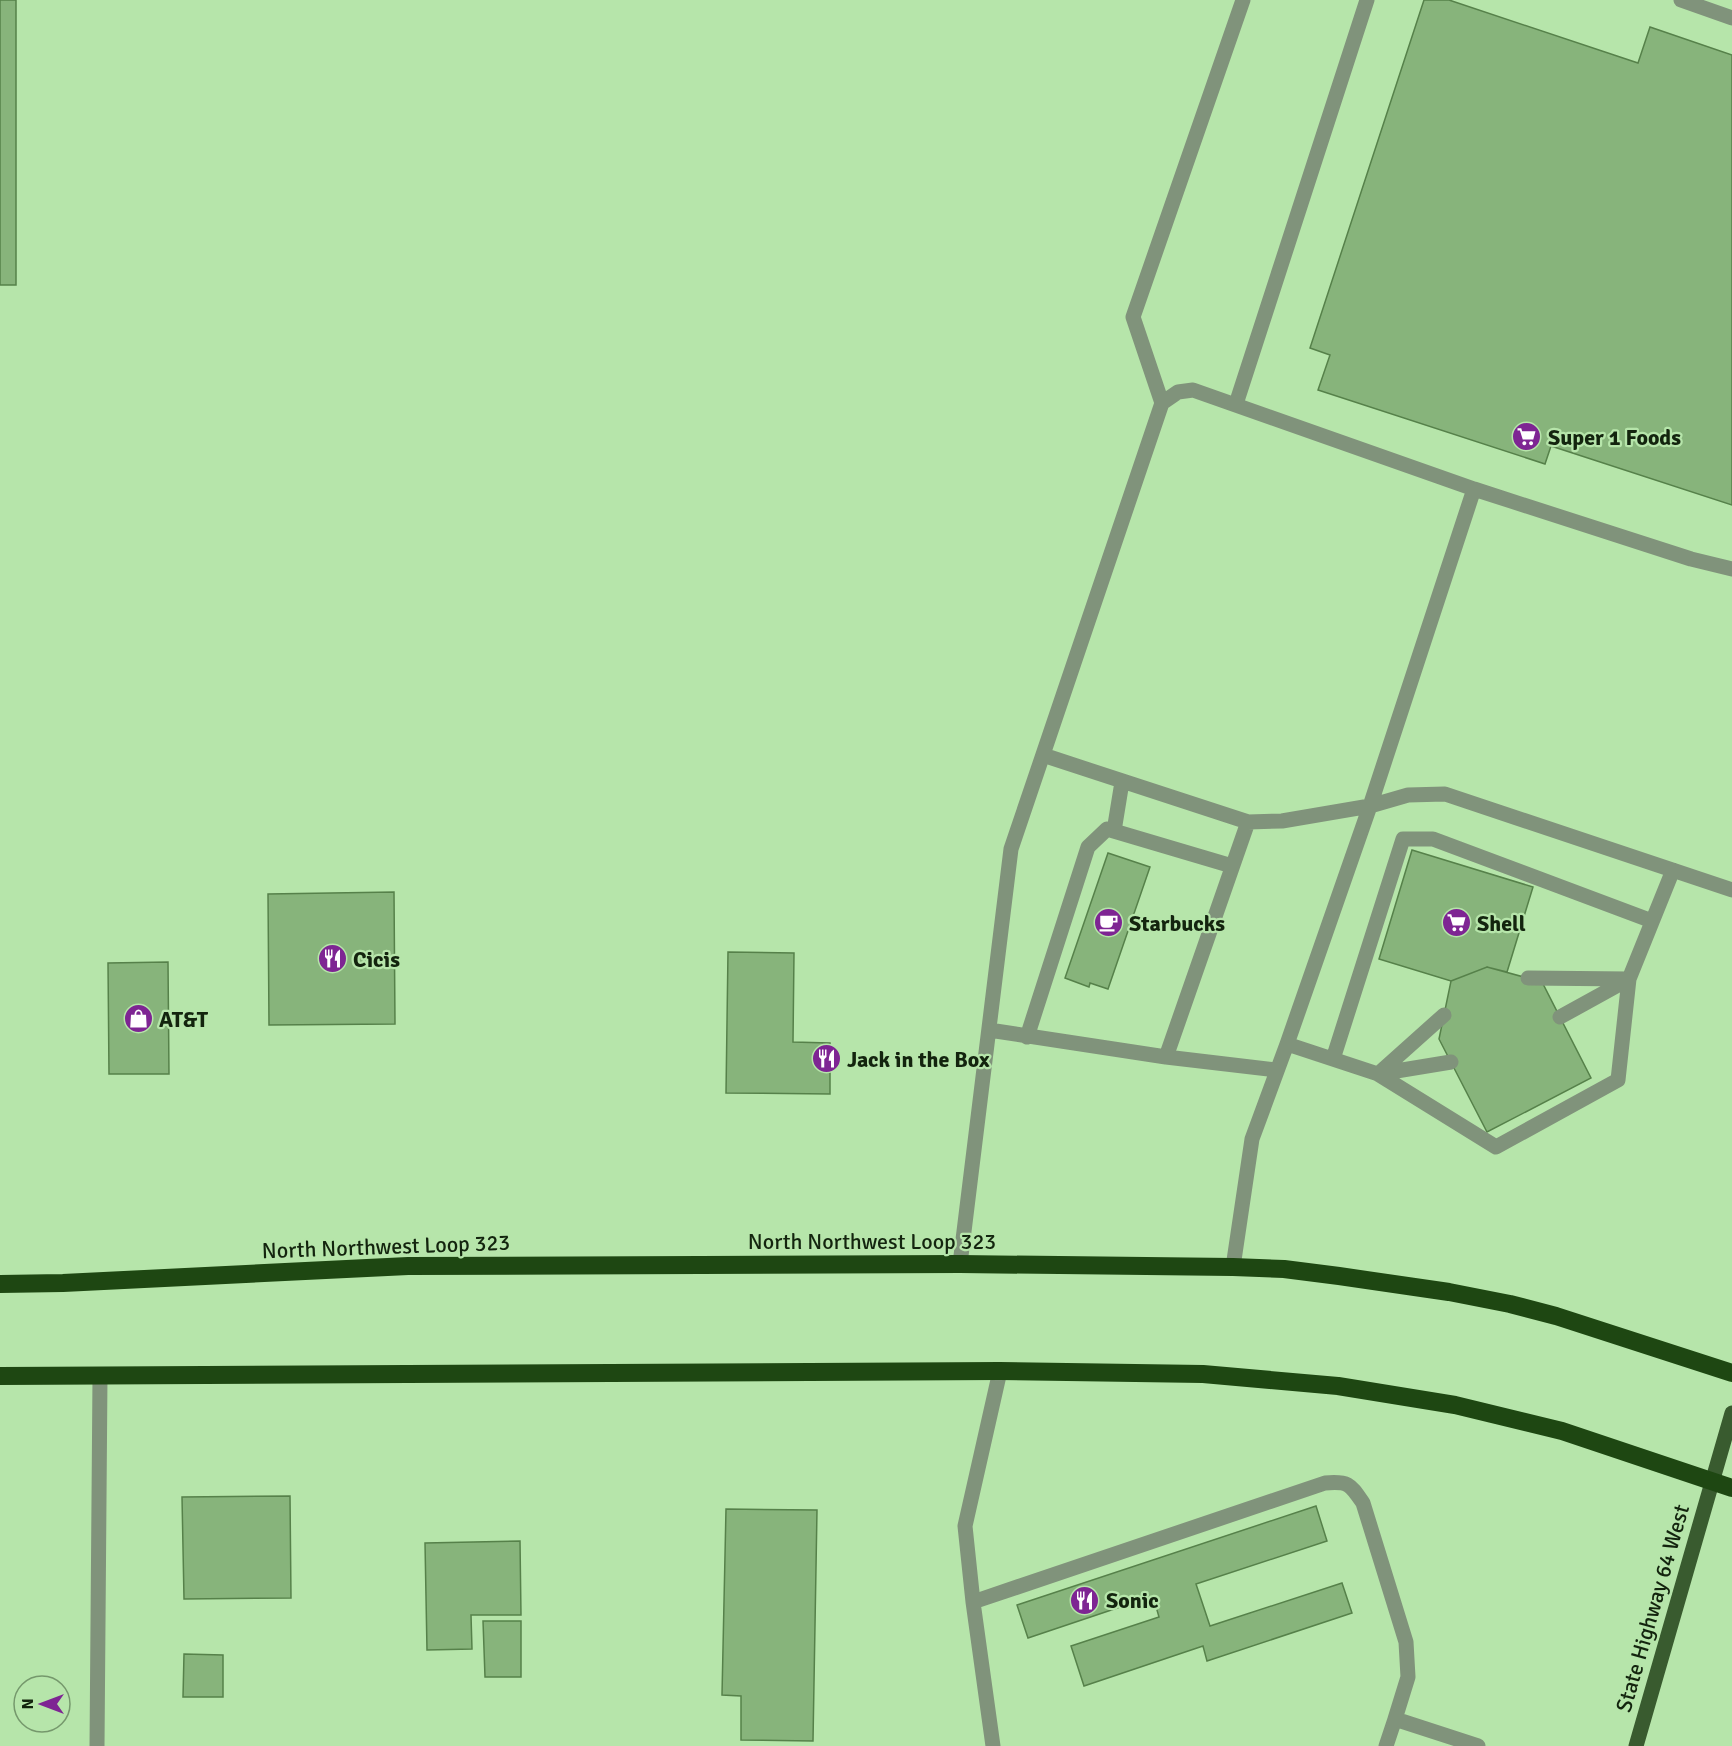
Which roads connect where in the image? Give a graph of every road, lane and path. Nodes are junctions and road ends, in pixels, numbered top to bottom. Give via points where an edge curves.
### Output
1 (1243, 0) edge
2 (1367, 0) edge
3 (1681, 0) edge
4 (1732, 18) edge
5 (1162, 403) junction
6 (1236, 405) junction
7 (1474, 489) junction
8 (1732, 569) edge
9 (1043, 755) junction
10 (1122, 782) junction
11 (1370, 806) junction
12 (1248, 822) junction
13 (1114, 831) junction
14 (1232, 866) junction
15 (1673, 870) junction
16 (1732, 890) edge
17 (1652, 921) junction
18 (1528, 978) dead end
19 (1629, 980) junction
20 (1444, 1016) dead end
21 (1560, 1017) dead end
22 (989, 1030) junction
23 (1028, 1036) junction
24 (1287, 1044) junction
25 (1166, 1057) junction
26 (1333, 1059) junction
27 (1451, 1062) dead end
28 (1276, 1070) junction
29 (1378, 1074) junction
30 (960, 1264) junction
31 (1233, 1267) junction
32 (0, 1284) edge
33 (1000, 1371) junction
34 (1732, 1373) edge
35 (0, 1376) edge
36 (100, 1376) junction
37 (1732, 1413) edge
38 (1711, 1482) junction
39 (1732, 1488) edge
40 (973, 1602) junction
41 (1395, 1719) junction
42 (97, 1746) edge
43 (993, 1746) edge
44 (1386, 1746) edge
45 (1478, 1746) edge
46 (1636, 1746) edge

1 - 5 lane via 1133,317
2 - 6 lane
3 - 4 lane
5 - 6 lane via 1178,392 1193,390
5 - 9 lane
6 - 7 lane
7 - 8 lane
7 - 11 lane
9 - 10 lane
9 - 22 lane via 1011,849
10 - 12 lane
10 - 13 lane
11 - 12 lane via 1282,821
11 - 15 lane via 1408,795 1445,794
11 - 24 lane
12 - 14 lane
13 - 14 lane
13 - 23 lane via 1107,829 1088,848
14 - 25 lane
15 - 16 lane
15 - 17 lane
17 - 19 lane
17 - 26 lane via 1433,839 1403,839
18 - 19 lane
19 - 21 lane
19 - 29 lane via 1618,1080 1496,1147
20 - 29 lane
22 - 23 lane
22 - 30 lane
23 - 25 lane
24 - 26 lane
24 - 28 lane
25 - 28 lane
26 - 29 lane
27 - 29 lane
28 - 31 lane via 1252,1138
30 - 31 highway, North Northwest Loop 323
30 - 32 highway, North Northwest Loop 323 via 408,1266
31 - 34 highway, North Northwest Loop 323 via 1339,1275 1500,1302 1556,1316
33 - 36 highway
33 - 38 highway via 1203,1374 1398,1395 1562,1431
33 - 40 lane via 965,1526
35 - 36 highway
36 - 42 lane
37 - 38 main road, State Highway 64 West
38 - 39 highway
38 - 46 main road, State Highway 64 West
40 - 41 lane via 1325,1483 1342,1482 1363,1503 1406,1642 1408,1677
40 - 43 lane
41 - 44 lane
41 - 45 lane

